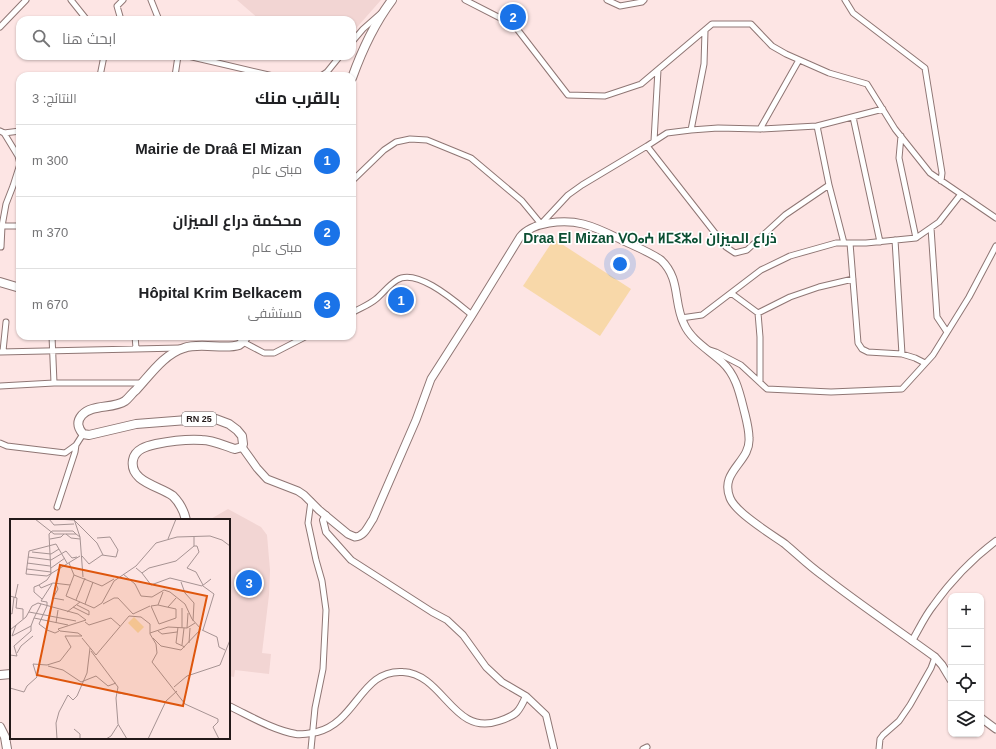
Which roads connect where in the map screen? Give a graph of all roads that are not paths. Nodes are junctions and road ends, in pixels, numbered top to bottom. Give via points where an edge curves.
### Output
1 (26, 0) edge
2 (71, 0) edge
3 (123, 0) edge
4 (151, 0) edge
5 (466, 0) edge
6 (607, 0) edge
7 (644, 0) edge
8 (844, 0) edge
9 (391, 3) edge
10 (84, 16) edge
11 (120, 16) edge
12 (157, 16) edge
13 (0, 27) edge
14 (705, 31) junction
15 (356, 37) edge
16 (103, 60) edge
17 (177, 60) edge
18 (204, 60) edge
19 (337, 60) edge
20 (799, 60) junction
21 (241, 69) junction
22 (658, 70) junction
23 (101, 72) edge
24 (176, 72) edge
25 (241, 72) edge
26 (255, 72) edge
27 (327, 72) edge
28 (354, 72) edge
29 (883, 109) junction
30 (854, 117) junction
31 (817, 126) junction
32 (760, 129) junction
33 (691, 130) junction
34 (16, 131) edge
35 (2, 132) edge
36 (901, 136) junction
37 (654, 141) junction
38 (647, 146) junction
39 (16, 153) edge
40 (16, 177) edge
41 (356, 177) edge
42 (942, 181) junction
43 (829, 185) junction
44 (961, 194) junction
45 (996, 218) edge
46 (541, 224) junction
47 (2, 226) junction
48 (16, 226) edge
49 (931, 228) junction
50 (916, 238) junction
51 (895, 240) junction
52 (880, 242) junction
53 (844, 243) junction
54 (850, 243) junction
55 (996, 246) edge
56 (1, 247) edge
57 (853, 279) junction
58 (0, 282) edge
59 (16, 287) edge
60 (731, 293) junction
61 (356, 310) edge
62 (758, 313) junction
63 (472, 315) junction
64 (681, 318) junction
65 (6, 322) dead end
66 (947, 332) junction
67 (52, 340) edge
68 (135, 340) edge
69 (244, 340) edge
70 (246, 340) edge
71 (299, 340) edge
72 (136, 348) junction
73 (183, 348) junction
74 (706, 349) junction
75 (53, 350) junction
76 (2, 351) edge
77 (902, 354) junction
78 (925, 363) junction
79 (760, 382) junction
80 (54, 383) junction
81 (142, 383) junction
82 (0, 386) edge
83 (83, 434) junction
84 (0, 443) edge
85 (76, 445) junction
86 (242, 447) junction
87 (310, 501) junction
88 (57, 507) dead end
89 (326, 515) junction
90 (186, 519) edge
91 (996, 541) edge
92 (912, 641) junction
93 (935, 657) junction
94 (10, 674) edge
95 (0, 675) edge
96 (948, 675) edge
97 (526, 696) junction
98 (230, 706) edge
99 (984, 720) edge
100 (0, 727) edge
101 (996, 729) edge
102 (313, 733) junction
103 (7, 749) edge
104 (311, 749) edge
105 (554, 749) edge
106 (879, 749) edge

1 - 13 street
2 - 10 street
3 - 11 street via 118,6
4 - 12 street
5 - 22 street via 514,25 568,95 605,96 641,84
6 - 7 street via 620,6
8 - 42 street via 853,13 925,68
9 - 15 street
9 - 28 main road via 372,30
14 - 20 street via 712,24 750,24 772,46
14 - 22 street
14 - 33 street via 704,64
16 - 23 street
17 - 24 street
18 - 21 street
19 - 27 street
20 - 29 street via 867,84
20 - 32 street
21 - 25 street
21 - 26 street
22 - 37 street
29 - 30 street
29 - 36 street
30 - 31 street
30 - 52 street
31 - 32 street
31 - 43 street
32 - 33 street
33 - 37 street via 667,133
34 - 35 street
35 - 39 street
36 - 42 street via 930,173
36 - 50 street via 899,158
37 - 38 street
38 - 43 street via 726,247 735,253 747,250 785,215
38 - 46 street via 568,195
40 - 47 street via 6,204
41 - 46 street via 396,142 410,139 427,140 471,158 522,201
42 - 44 street
43 - 53 street
44 - 45 street
44 - 49 street via 939,222
46 - 63 main road via 520,237
46 - 64 main road via 582,223 661,260 674,278
47 - 48 street
47 - 56 street
49 - 50 street
49 - 66 street via 937,317
50 - 51 street
51 - 52 street
51 - 77 street
52 - 54 street
53 - 54 street
53 - 60 street via 790,256 761,270
54 - 57 street
55 - 66 street
57 - 62 street via 790,297
57 - 77 street via 858,343 868,352
58 - 59 main road
60 - 62 street
60 - 64 street via 702,315
61 - 63 street via 406,276 430,285
62 - 79 street
63 - 89 main road via 431,379 373,519 364,532 357,538 352,536
64 - 74 main road via 688,332
65 - 76 street
66 - 78 street
67 - 75 street
68 - 72 street
69 - 73 main road via 239,345 200,345
70 - 71 street via 264,353 274,353
72 - 73 street
72 - 75 street
73 - 81 main road via 164,359
74 - 79 street via 741,365
74 - 92 main road via 731,372 739,389 750,439 747,454 731,474 728,482 733,504 822,575
75 - 76 street
75 - 80 street
77 - 78 street
78 - 79 street via 902,389 831,392 767,389
80 - 81 street
80 - 82 street
81 - 83 main road via 124,402 83,414 78,425
83 - 85 street
83 - 86 main road, RN 25 via 89,435 136,424 213,418 237,430 242,436
84 - 85 street via 65,453
85 - 88 street
86 - 87 main road via 268,479 298,491
86 - 90 main road, RN 25 via 235,449 203,440 172,442 146,446 133,456 135,472 142,480 173,496
87 - 89 main road
87 - 102 street via 308,523 326,610 323,669
89 - 97 street via 323,520 326,532 351,560 447,620 463,635 486,667 502,682
91 - 92 street via 958,573 932,606
92 - 93 main road
93 - 96 main road
93 - 106 street via 910,705 899,721 880,739
94 - 95 main road
97 - 102 street via 519,711 507,718 492,724 479,723 466,720 434,686 418,676 390,672 368,685 336,724
97 - 105 street via 546,715
98 - 102 street via 285,732
99 - 101 main road
100 - 103 main road
102 - 104 street

